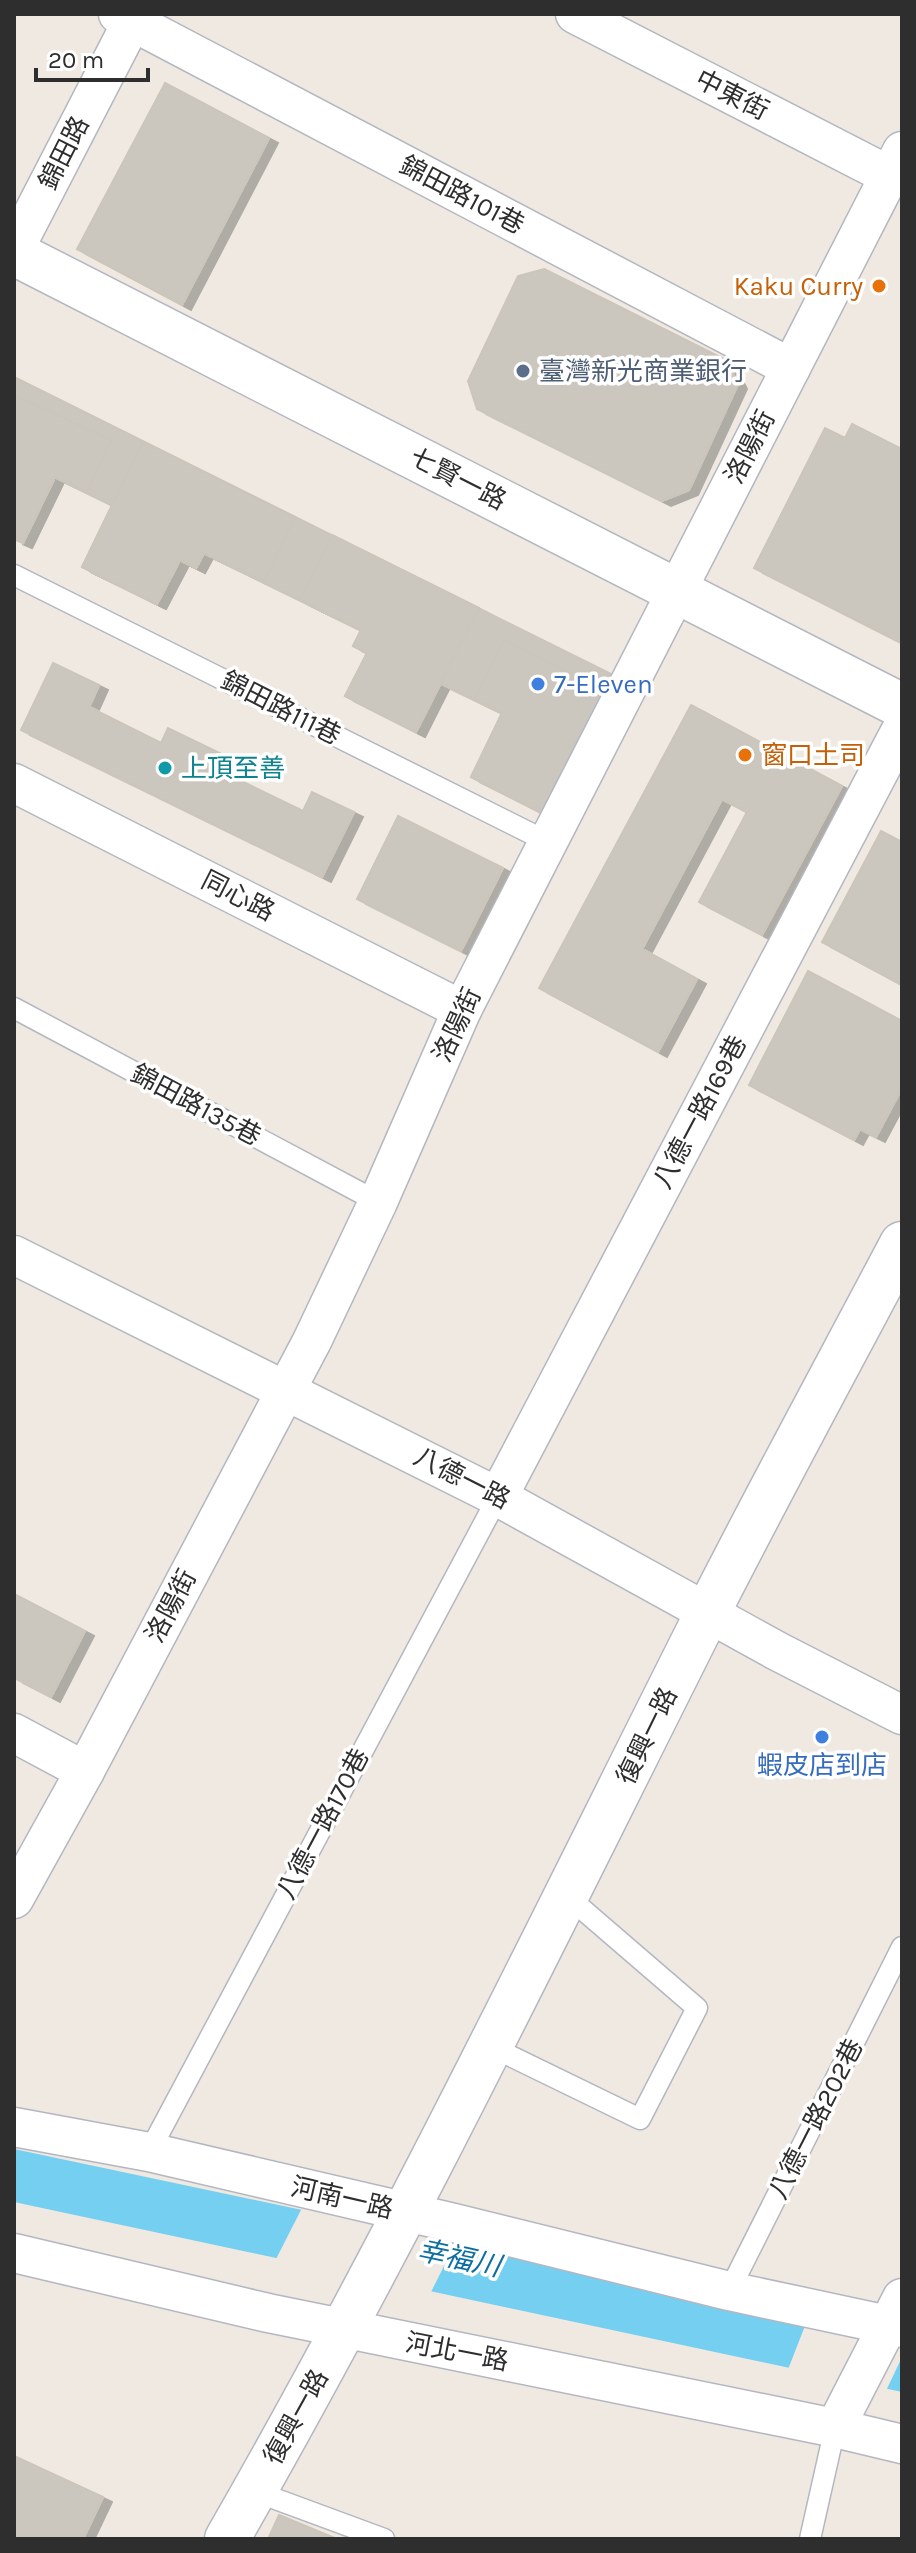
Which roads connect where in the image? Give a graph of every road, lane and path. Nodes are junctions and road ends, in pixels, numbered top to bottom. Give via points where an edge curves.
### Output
1 (575, 14) edge
2 (129, 16) edge
3 (896, 164) edge
4 (14, 252) edge
5 (791, 368) junction
6 (14, 575) edge
7 (677, 591) junction
8 (902, 706) edge
9 (902, 728) edge
10 (14, 783) edge
11 (548, 842) junction
12 (14, 1008) edge
13 (462, 1010) junction
14 (378, 1202) junction
15 (902, 1244) edge
16 (14, 1255) edge
17 (286, 1389) junction
18 (498, 1497) junction
19 (709, 1612) junction
20 (902, 1715) edge
21 (14, 1733) edge
22 (85, 1771) junction
23 (567, 1896) junction
24 (14, 1899) edge
25 (902, 1947) edge
26 (490, 2046) junction
27 (14, 2127) edge
28 (149, 2152) junction
29 (400, 2221) junction
30 (14, 2253) edge
31 (729, 2291) junction
32 (354, 2311) junction
33 (897, 2317) edge
34 (835, 2428) junction
35 (902, 2444) edge
36 (254, 2491) junction
37 (227, 2539) edge
38 (384, 2539) edge
39 (810, 2539) edge

1 - 3 street, 中東街
2 - 4 street, 錦田路
2 - 5 street, 錦田路101巷
3 - 5 street, 洛陽街
4 - 7 street, 七賢一路
5 - 7 street, 洛陽街
6 - 11 lane, 錦田路111巷
7 - 8 street, 七賢一路
7 - 11 street, 洛陽街
9 - 18 street, 八德一路169巷
10 - 13 street, 同心路
11 - 13 street, 洛陽街
12 - 14 lane, 錦田路135巷
13 - 14 street, 洛陽街
14 - 17 street, 洛陽街
15 - 19 street, 復興一路
16 - 17 street, 八德一路
17 - 18 street, 八德一路
17 - 22 street, 洛陽街
18 - 19 street, 八德一路
18 - 28 lane, 八德一路170巷
19 - 20 street, 八德一路
19 - 23 street, 復興一路
21 - 22 street
22 - 24 street, 洛陽街
23 - 26 street, 復興一路
23 - 26 lane via 697,2008 690,2022 640,2119
25 - 31 lane, 八德一路202巷
26 - 29 street, 復興一路
27 - 28 street, 河南一路
28 - 29 street, 河南一路
29 - 31 street, 河南一路
29 - 32 street, 復興一路
30 - 32 street, 河北一路 via 268,2313
31 - 33 street, 河南一路
32 - 34 street, 河北一路
32 - 36 street, 復興一路
33 - 34 street
34 - 35 street, 河北一路
34 - 39 lane
36 - 37 street, 復興一路
36 - 38 lane

